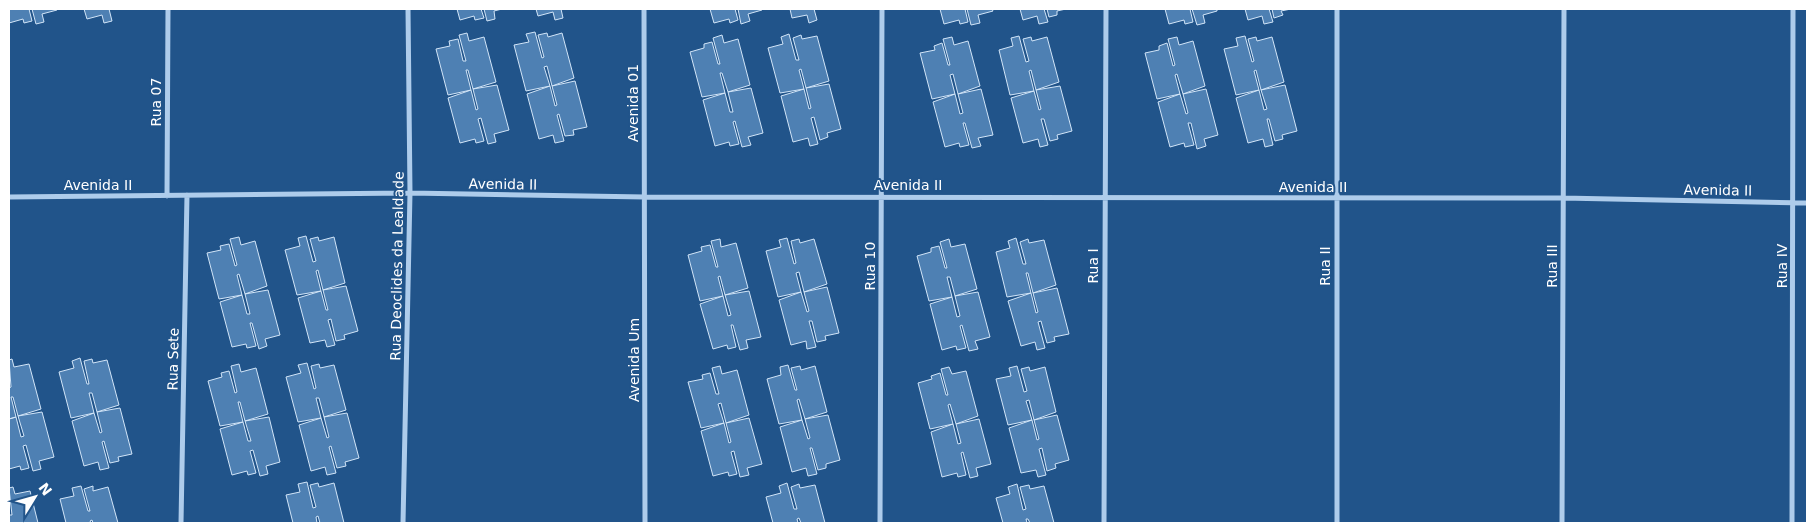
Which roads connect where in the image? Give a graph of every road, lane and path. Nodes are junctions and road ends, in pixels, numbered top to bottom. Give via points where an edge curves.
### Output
1 (168, 9) edge
2 (408, 9) edge
3 (644, 9) edge
4 (882, 9) edge
5 (1106, 9) edge
6 (1337, 9) edge
7 (1564, 9) edge
8 (1793, 9) edge
9 (410, 193) junction
10 (167, 196) junction
11 (187, 196) junction
12 (881, 196) junction
13 (9, 197) edge
14 (645, 197) junction
15 (1105, 198) junction
16 (1336, 198) junction
17 (1563, 198) junction
18 (1794, 203) junction
19 (1807, 203) edge
20 (181, 523) edge
21 (403, 523) edge
22 (645, 523) edge
23 (880, 523) edge
24 (1104, 523) edge
25 (1337, 523) edge
26 (1562, 523) edge
27 (1792, 523) edge

1 - 10 street, Rua 07
2 - 9 street, Rua Deoclides da Lealdade
3 - 14 street, Avenida 01
4 - 12 street, Rua 10
5 - 15 street, Rua I
6 - 16 street, Rua II
7 - 17 street, Rua III
8 - 18 street, Rua IV
9 - 11 street, Avenida II
9 - 14 street, Avenida II
9 - 21 street, Rua Deoclides da Lealdade
10 - 11 street, Avenida II
10 - 13 street, Avenida II
11 - 20 street, Rua Sete
12 - 14 street, Avenida II
12 - 15 street, Avenida II
12 - 23 street, Rua 10
14 - 22 street, Avenida Um
15 - 16 street, Avenida II
15 - 24 street, Rua I
16 - 17 street, Avenida II
16 - 25 street, Rua II
17 - 18 street, Avenida II
17 - 26 street, Rua III
18 - 19 street, Avenida II
18 - 27 street, Rua IV

